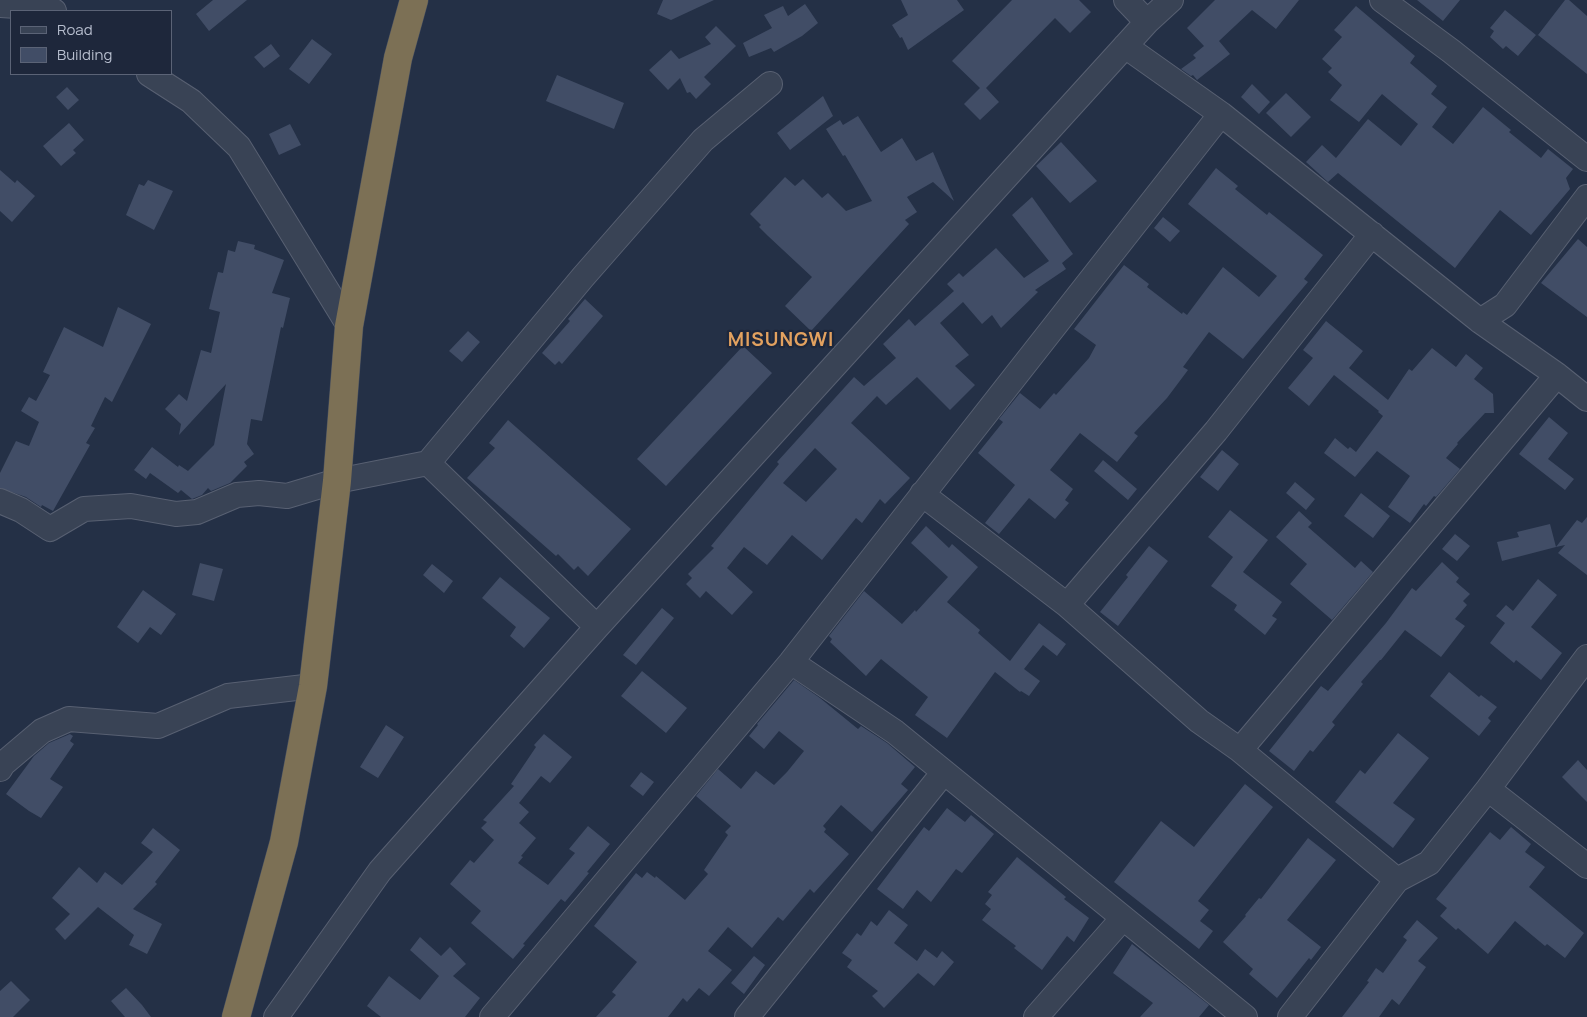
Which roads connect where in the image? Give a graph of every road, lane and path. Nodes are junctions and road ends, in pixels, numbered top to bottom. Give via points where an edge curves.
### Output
1 (414, 0) edge
2 (1126, 0) edge
3 (1171, 0) edge
4 (1382, 0) edge
5 (0, 5) edge
6 (52, 10) edge
7 (1147, 22) junction
8 (1125, 46) junction
9 (150, 75) edge
10 (770, 84) dead end
11 (1221, 114) junction
12 (1587, 158) edge
13 (1587, 197) edge
14 (1372, 234) junction
15 (1480, 321) junction
16 (348, 326) junction
17 (1557, 375) junction
18 (1587, 399) edge
19 (428, 462) junction
20 (337, 481) junction
21 (922, 494) junction
22 (0, 500) edge
23 (1066, 605) junction
24 (597, 627) junction
25 (1587, 657) edge
26 (791, 662) junction
27 (313, 686) junction
28 (1240, 750) junction
29 (0, 769) edge
30 (944, 772) junction
31 (1488, 789) junction
32 (1587, 866) edge
33 (1397, 880) junction
34 (1124, 918) junction
35 (500, 1014) edge
36 (236, 1017) edge
37 (276, 1017) edge
38 (747, 1017) edge
39 (1036, 1017) edge
40 (1245, 1017) edge
41 (1290, 1017) edge

1 - 16 highway via 398,58
2 - 7 street
3 - 7 street
4 - 12 street
5 - 6 street
7 - 8 street
8 - 11 street
8 - 24 street
9 - 16 street via 191,102 239,147
10 - 19 street via 703,140
11 - 14 street
11 - 21 street
13 - 15 street via 1505,305
14 - 15 street
14 - 23 street via 1216,431
15 - 17 street
16 - 20 highway
17 - 18 street
17 - 28 street
19 - 20 street
19 - 24 street
20 - 22 street via 287,496 237,495 196,512 176,514 130,506 84,509 50,529
20 - 27 highway
21 - 23 street
21 - 26 street
23 - 28 street via 1199,721
24 - 37 street via 380,871
25 - 31 street
26 - 30 street via 895,732
26 - 35 street
27 - 29 street via 228,696 158,726 69,719 42,731
27 - 36 highway via 284,842
28 - 33 street
30 - 34 street
30 - 38 street
31 - 32 street
31 - 33 street via 1429,863
33 - 41 street
34 - 39 street
34 - 40 street

